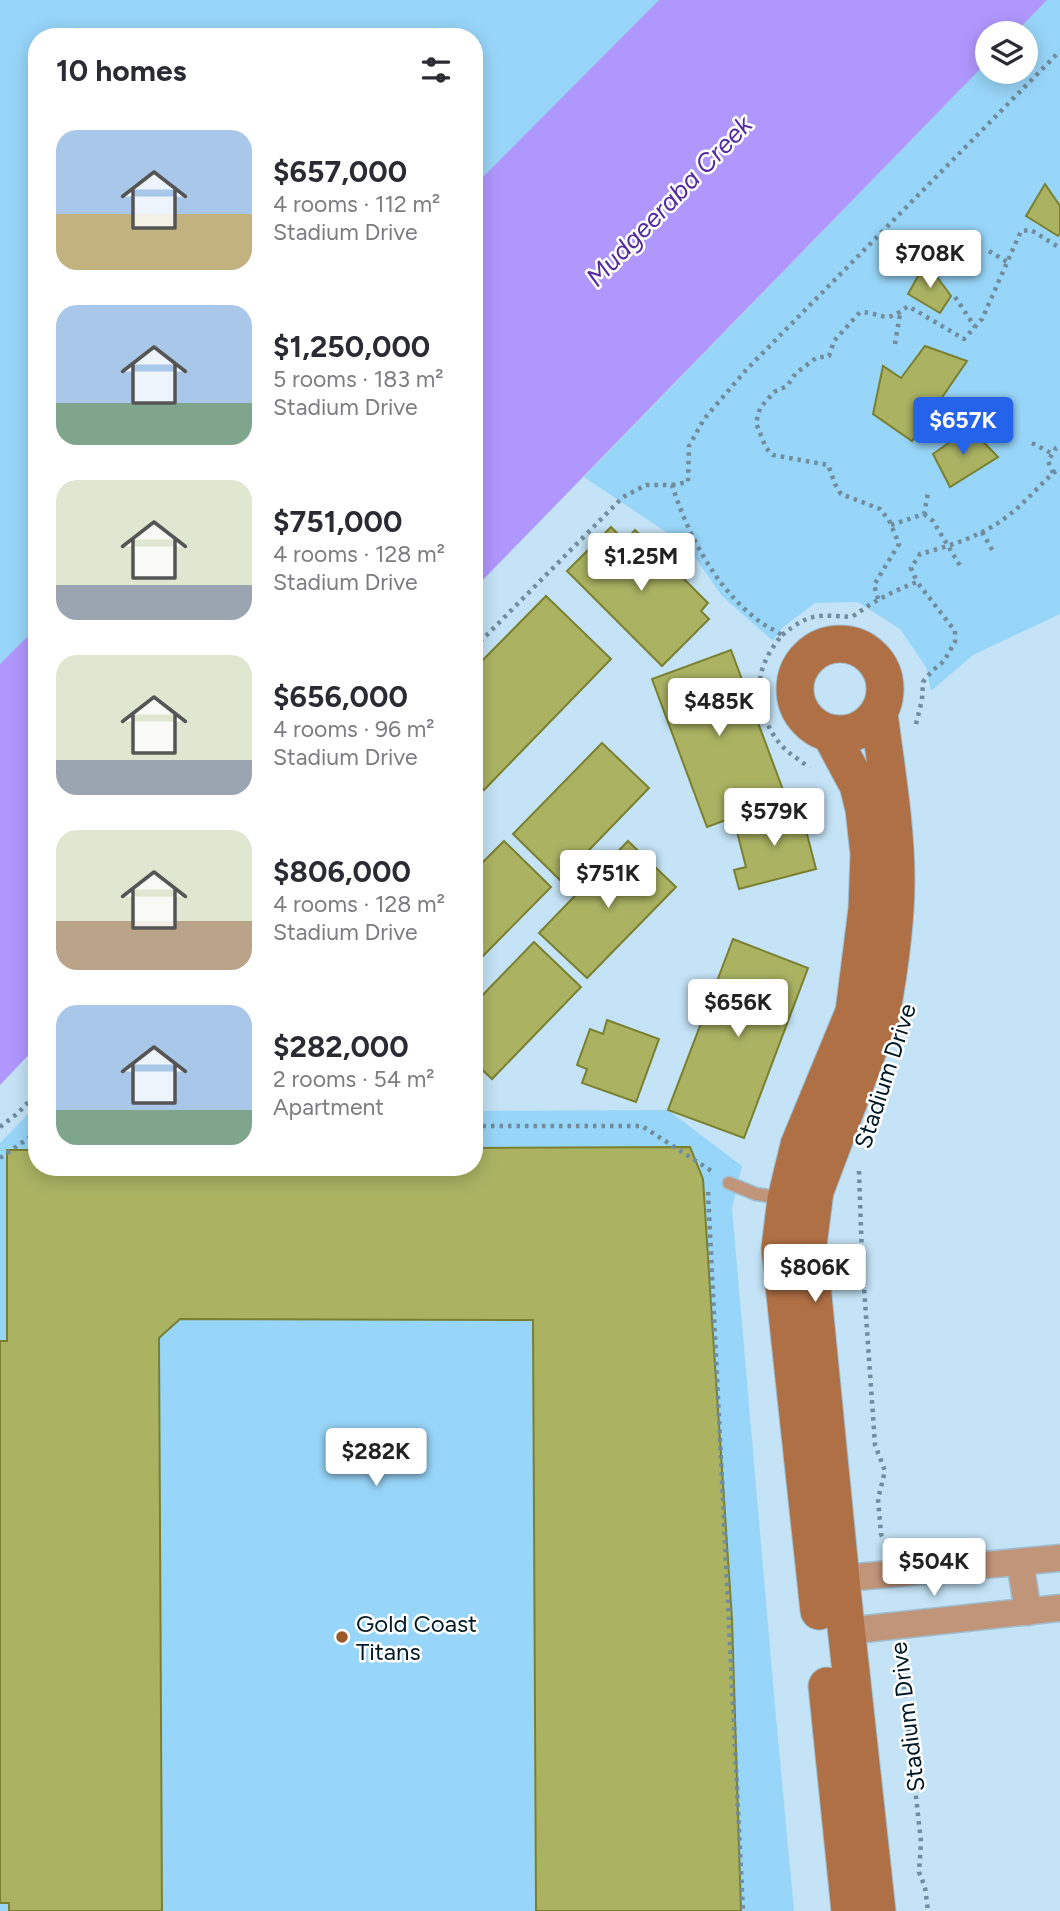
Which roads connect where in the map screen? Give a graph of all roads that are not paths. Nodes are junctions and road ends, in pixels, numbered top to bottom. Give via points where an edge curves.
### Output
1 (879, 713) junction
2 (830, 733) junction
3 (729, 1183) road end
4 (800, 1202) junction
5 (1060, 1558) edge
6 (1020, 1562) junction
7 (828, 1580) junction
8 (1060, 1608) edge
9 (1028, 1612) junction
10 (846, 1631) junction
11 (850, 1911) edge
12 (877, 1911) edge

1 - 2 street via 857,731
1 - 2 street via 886,687 876,661 853,645 825,646 803,663 795,691 805,718
1 - 4 street, Stadium Drive via 896,880 885,994 881,1016 815,1191
2 - 4 street, Stadium Drive via 858,785 864,808 869,854 867,909 854,1012 799,1145
3 - 4 lane via 756,1194
4 - 7 street, Stadium Drive via 780,1248
5 - 6 street
6 - 7 street
6 - 9 street
7 - 10 street, Stadium Drive
7 - 11 street, Stadium Drive
8 - 9 street
9 - 10 street
10 - 12 street, Stadium Drive

